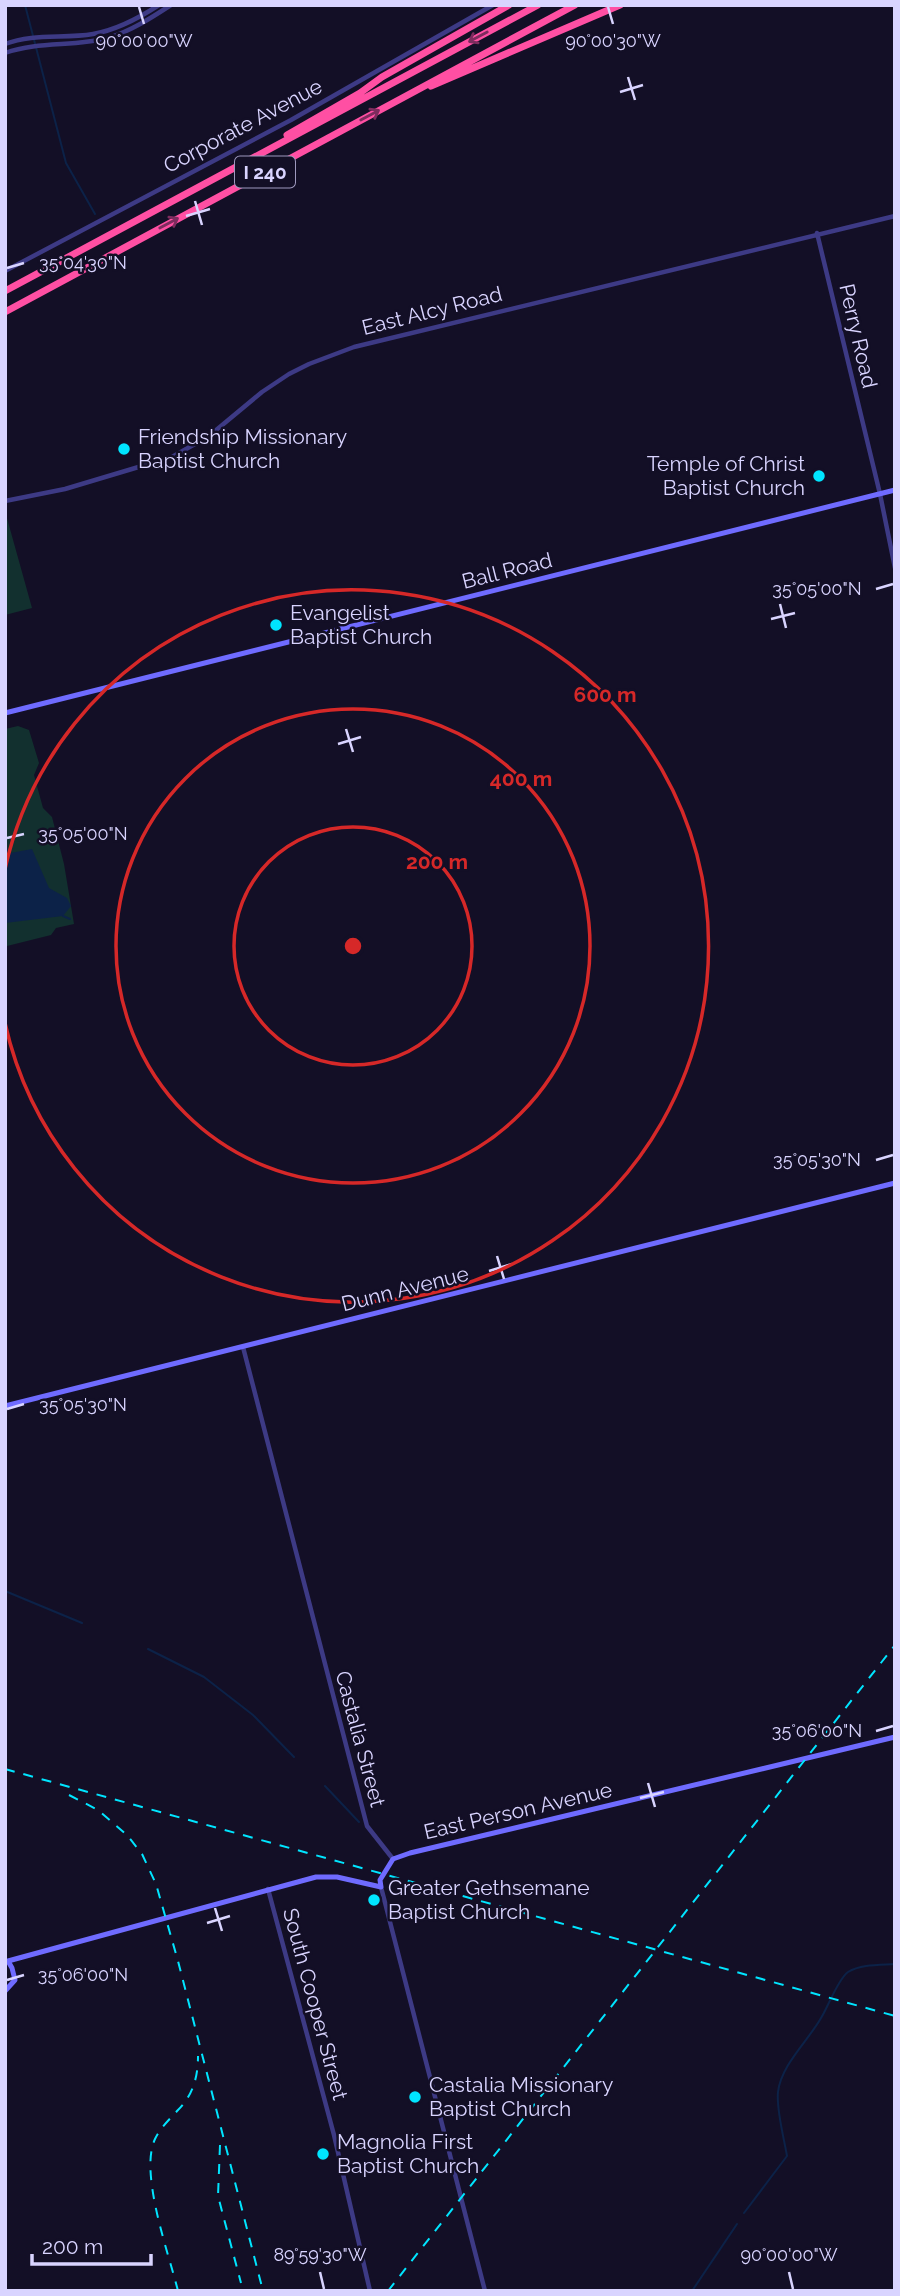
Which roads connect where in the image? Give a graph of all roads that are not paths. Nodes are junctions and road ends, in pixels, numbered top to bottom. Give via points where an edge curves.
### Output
1 (159, 5) edge
2 (171, 5) edge
3 (492, 5) edge
4 (509, 5) edge
5 (538, 5) edge
6 (575, 5) edge
7 (620, 5) edge
8 (5, 44) edge
9 (5, 53) edge
10 (420, 88) junction
11 (254, 158) junction
12 (895, 216) edge
13 (817, 233) junction
14 (5, 271) edge
15 (5, 291) edge
16 (5, 312) edge
17 (895, 491) edge
18 (880, 494) junction
19 (5, 502) edge
20 (895, 568) edge
21 (5, 713) edge
22 (895, 1184) edge
23 (243, 1347) junction
24 (5, 1406) edge
25 (895, 1737) edge
26 (393, 1859) junction
27 (381, 1887) junction
28 (268, 1889) junction
29 (7, 1959) edge
30 (5, 1991) edge
31 (370, 2291) edge
32 (485, 2291) edge

1 - 8 street via 111,30
2 - 9 street via 106,38
3 - 14 street, Corporate Avenue via 291,120
4 - 11 highway via 382,77
5 -> 11 highway, I 240
6 - 10 highway, I 240
7 - 10 highway via 437,85
16 -> 10 highway, I 240
11 - 15 highway, I 240
12 - 13 street, East Alcy Road
13 - 18 street, Perry Road
13 - 19 street, East Alcy Road via 354,347 289,374 195,445 154,464
17 - 18 main road, Ball Road
18 - 20 street, Perry Road
18 - 21 main road, Ball Road
22 - 23 main road, Dunn Avenue
23 - 24 main road, Dunn Avenue
23 - 26 street, Castalia Street via 367,1826
25 - 26 main road, East Person Avenue
26 - 27 main road
27 - 28 main road via 316,1877
27 - 32 street
28 - 29 main road
28 - 31 street, South Cooper Street
29 - 30 main road via 15,1980

